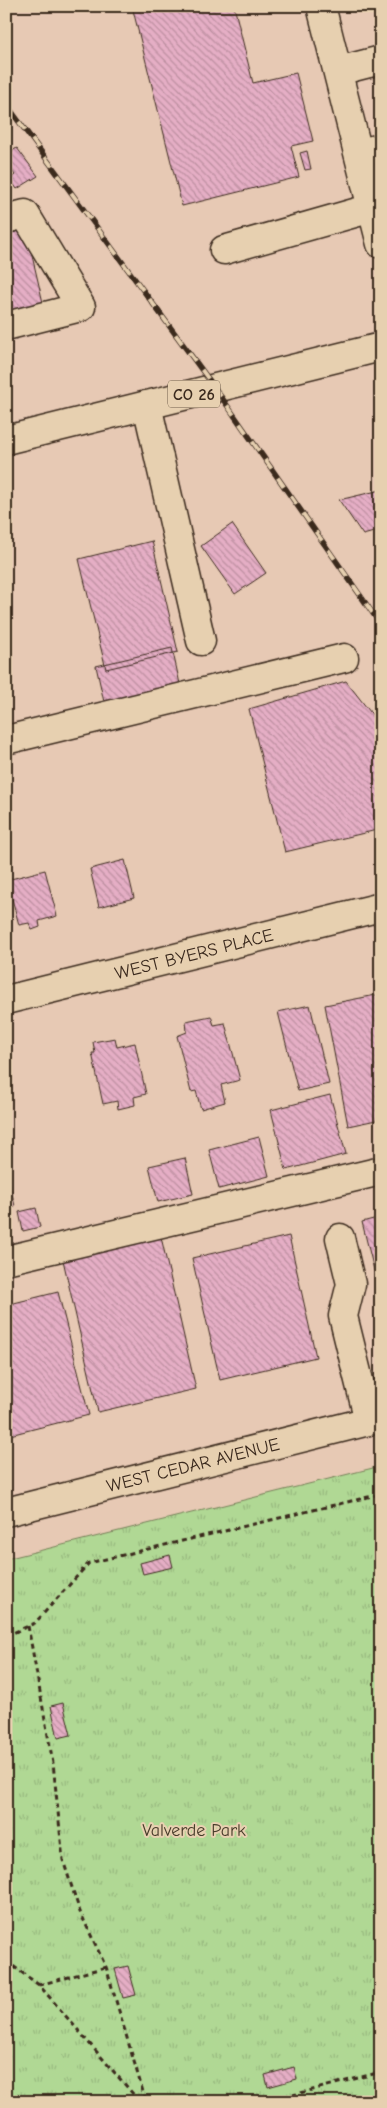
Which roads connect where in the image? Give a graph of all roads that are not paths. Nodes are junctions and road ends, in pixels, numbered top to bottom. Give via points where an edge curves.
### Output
1 (321, 6) edge
2 (381, 60) edge
3 (338, 71) junction
4 (370, 151) edge
5 (372, 208) junction
6 (6, 219) edge
7 (381, 244) edge
8 (224, 250) dead end
9 (6, 326) edge
10 (381, 347) edge
11 (147, 406) junction
12 (6, 440) edge
13 (201, 641) dead end
14 (344, 658) dead end
15 (6, 740) edge
16 (381, 907) edge
17 (6, 1000) edge
18 (381, 1170) edge
19 (340, 1238) dead end
20 (6, 1260) edge
21 (375, 1420) edge
22 (6, 1512) edge

1 - 3 street
2 - 3 street
3 - 4 street
4 - 5 street
5 - 7 street
5 - 8 street
6 - 9 street via 25,214 81,307
10 - 11 street, CO 26
11 - 12 street, CO 26
11 - 13 street
14 - 15 street
16 - 17 street, WEST BYERS PLACE
18 - 20 street
19 - 21 street via 351,1284 343,1316
21 - 22 street, WEST CEDAR AVENUE

